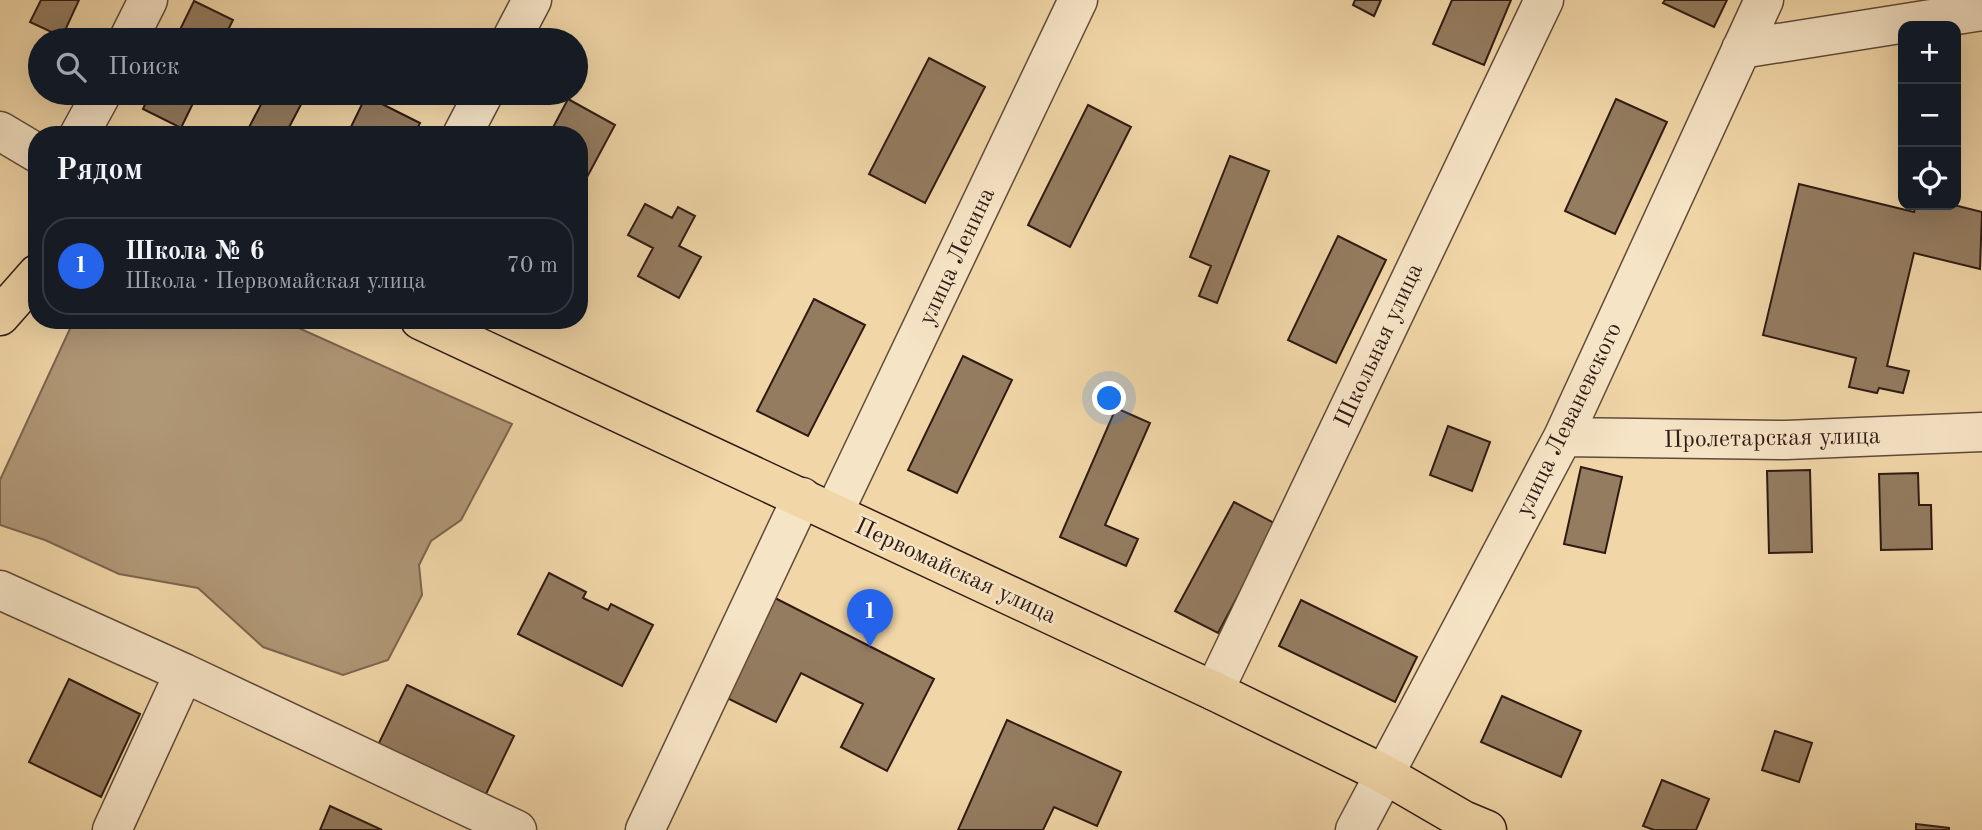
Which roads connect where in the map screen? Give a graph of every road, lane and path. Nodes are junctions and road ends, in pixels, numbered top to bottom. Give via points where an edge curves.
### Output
1 (148, 0) edge
2 (532, 0) edge
3 (1078, 0) edge
4 (1544, 0) edge
5 (1764, 0) edge
6 (1982, 11) edge
7 (134, 28) edge
8 (517, 28) edge
9 (1741, 50) junction
10 (95, 105) edge
11 (478, 105) edge
12 (84, 126) edge
13 (467, 126) edge
14 (0, 131) edge
15 (28, 148) edge
16 (28, 284) edge
17 (0, 316) edge
18 (439, 329) edge
19 (1982, 432) edge
20 (1563, 438) junction
21 (818, 505) junction
22 (0, 590) edge
23 (184, 673) junction
24 (1214, 691) junction
25 (1384, 774) junction
26 (112, 830) edge
27 (517, 830) edge
28 (645, 830) edge
29 (1355, 830) edge
30 (1487, 830) edge

1 - 7 street
2 - 8 street
3 - 21 street, улица Ленина
4 - 24 street, Школьная улица
5 - 9 street, улица Леваневского
6 - 9 street
9 - 20 street, улица Леваневского
10 - 12 street
11 - 13 street
14 - 15 street
16 - 17 main road
18 - 21 main road, Первомайская улица
19 - 20 street, Пролетарская улица via 1786,440
20 - 25 street, улица Леваневского
21 - 24 main road, Первомайская улица
21 - 28 street, улица Ленина
22 - 23 street
23 - 26 street
23 - 27 street
24 - 25 main road, Первомайская улица
25 - 29 street, улица Леваневского
25 - 30 main road, Первомайская улица

